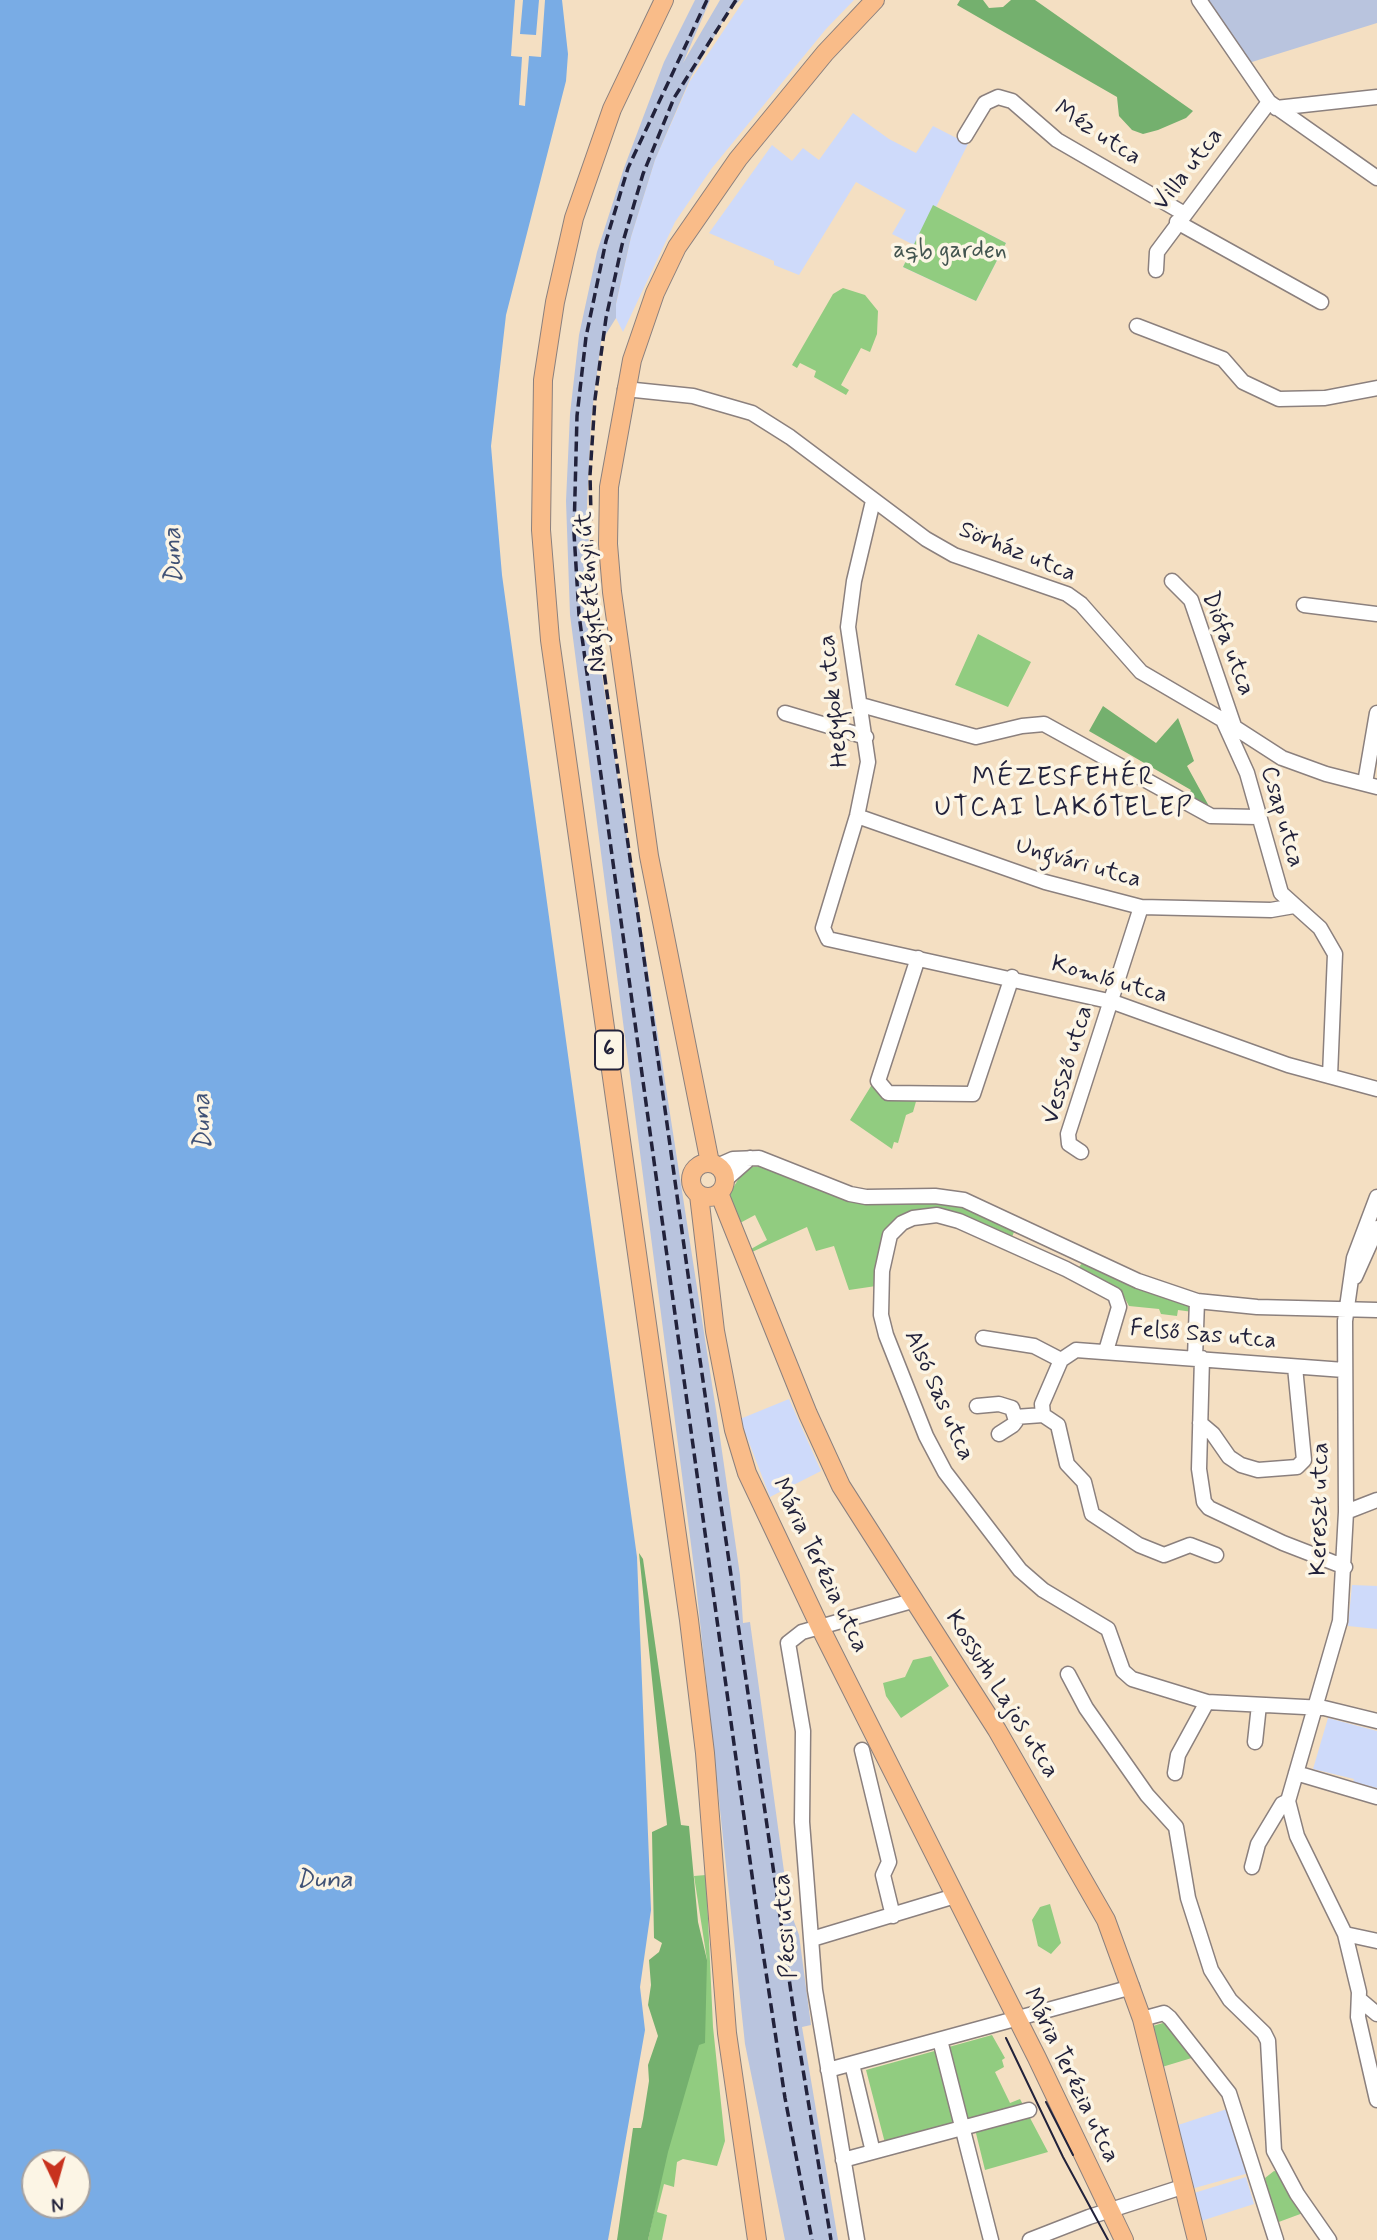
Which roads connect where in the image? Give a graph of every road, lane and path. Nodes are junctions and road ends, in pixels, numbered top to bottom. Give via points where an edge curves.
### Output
1 (875, 0) edge
2 (1199, 0) edge
3 (659, 5) edge
4 (1377, 97) edge
5 (1273, 105) junction
6 (965, 136) dead end
7 (1377, 178) edge
8 (1180, 218) junction
9 (1156, 271) dead end
10 (1321, 302) dead end
11 (1137, 326) dead end
12 (1377, 388) edge
13 (625, 389) junction
14 (873, 501) junction
15 (1172, 581) dead end
16 (1304, 605) dead end
17 (1377, 614) edge
18 (861, 705) junction
19 (785, 713) dead end
20 (1377, 713) edge
21 (1229, 723) junction
22 (1376, 733) edge
23 (866, 737) junction
24 (1371, 785) edge
25 (857, 816) junction
26 (1257, 817) junction
27 (1141, 906) junction
28 (1294, 906) junction
29 (825, 935) joint
30 (918, 958) junction
31 (1012, 978) junction
32 (1113, 1002) junction
33 (1330, 1076) junction
34 (1377, 1089) edge
35 (1080, 1152) dead end
36 (711, 1180) junction
37 (1377, 1197) edge
38 (1377, 1228) edge
39 (1074, 1250) junction
40 (1066, 1269) junction
41 (1352, 1284) junction
42 (1197, 1301) junction
43 (1348, 1307) junction
44 (1377, 1310) edge
45 (983, 1338) dead end
46 (1106, 1351) junction
47 (1199, 1358) junction
48 (1061, 1360) junction
49 (1295, 1367) junction
50 (1344, 1370) junction
51 (976, 1406) dead end
52 (1043, 1415) junction
53 (1015, 1417) junction
54 (1200, 1423) junction
55 (999, 1434) dead end
56 (1377, 1500) edge
57 (1346, 1512) junction
58 (1216, 1555) dead end
59 (1345, 1567) junction
60 (912, 1601) junction
61 (820, 1627) junction
62 (1068, 1674) dead end
63 (1207, 1702) junction
64 (1259, 1705) junction
65 (1317, 1709) junction
66 (1377, 1721) edge
67 (1255, 1742) dead end
68 (862, 1750) dead end
69 (1175, 1773) dead end
70 (1296, 1773) junction
71 (1377, 1797) edge
72 (1288, 1801) junction
73 (1252, 1867) dead end
74 (955, 1896) junction
75 (893, 1916) junction
76 (1345, 1934) junction
77 (812, 1939) junction
78 (1377, 1941) edge
79 (1132, 1987) junction
80 (1359, 1999) junction
81 (1377, 2014) edge
82 (1017, 2019) junction
83 (1142, 2019) junction
84 (940, 2040) junction
85 (852, 2064) junction
86 (828, 2070) junction
87 (1377, 2100) edge
88 (1029, 2110) dead end
89 (962, 2128) junction
90 (873, 2152) junction
91 (1277, 2158) junction
92 (842, 2160) junction
93 (1255, 2166) junction
94 (1182, 2187) junction
95 (1110, 2211) junction
96 (757, 2240) edge
97 (857, 2240) edge
98 (991, 2240) edge
99 (1030, 2240) edge
100 (1124, 2240) edge
101 (1197, 2240) edge
102 (1276, 2240) edge
103 (1329, 2240) edge

1 - 13 main road, Nagytétényi út via 738,159 677,247 643,325
2 - 5 street
3 - 96 main road, 6 via 612,109 571,230 543,380 541,530 550,640 690,1633 705,1753 727,2033
4 - 5 street
5 - 7 street
5 - 8 street, Villa utca
6 - 8 street, Méz utca via 985,103 998,97 1012,101 1057,140
8 - 9 street, Villa utca via 1157,251
8 - 10 street, Méz utca
11 - 12 street via 1223,359 1243,382 1279,399 1325,398
13 - 14 street, Sörház utca via 693,396 752,413
13 - 36 main road, Nagytétényi út via 609,487 611,580 651,868
14 - 18 street, Hegyfok utca via 848,626
14 - 21 street, Sörház utca via 954,555 1067,594 1141,672
15 - 21 street, Diófa utca via 1191,600
16 - 17 street
18 - 23 street, Hegyfok utca
18 - 26 street via 976,737 1044,724 1201,812
19 - 23 street
20 - 22 street
21 - 24 street, Sörház utca via 1282,758
21 - 26 street, Csap utca
22 - 24 street
23 - 25 street, Hegyfok utca via 867,772
25 - 27 street, Ungvári utca via 1045,882
25 - 29 street, Hegyfok utca via 823,928
26 - 28 street, Csap utca via 1275,880 1285,900
27 - 28 street, Ungvári utca via 1258,910
27 - 32 street, Vessző utca
28 - 33 street, Csap utca via 1320,928 1335,954
29 - 30 street, Komló utca
30 - 31 street, Komló utca
30 - 31 street via 878,1081 888,1093 973,1094
31 - 32 street, Komló utca
32 - 33 street, Komló utca
32 - 35 street, Vessző utca via 1068,1134 1069,1144
33 - 34 street, Komló utca
36 - 39 street via 751,1158 774,1161 850,1194 964,1200
36 - 60 main road, Kossuth Lajos utca via 828,1460
36 - 61 main road, Mária Terézia utca via 703,1236 740,1452
37 - 41 street via 1354,1258
38 - 41 street
39 - 40 street
39 - 42 street via 1147,1285
40 - 46 street via 1115,1295 1119,1302
40 - 63 street, Alsó Sas utca via 937,1214 926,1214 902,1223 886,1246 881,1315 886,1335 926,1436 946,1472 1020,1570 1043,1590 1108,1629 1123,1671 1132,1679
41 - 43 street, Kereszt utca
42 - 43 street
42 - 47 street
43 - 44 street
43 - 50 street, Kereszt utca
45 - 48 street via 1034,1346
46 - 47 street, Felső Sas utca
46 - 48 street, Felső Sas utca via 1076,1350
47 - 49 street, Felső Sas utca
47 - 54 street
48 - 52 street via 1042,1404
49 - 50 street, Felső Sas utca
49 - 54 street via 1304,1460 1297,1466 1258,1470 1241,1465
50 - 57 street, Kereszt utca
51 - 53 street via 999,1404 1012,1408
52 - 53 street
52 - 58 street via 1058,1425 1067,1464 1084,1482 1092,1514 1139,1545 1164,1555 1190,1545
53 - 55 street via 1013,1425
54 - 59 street via 1199,1469 1209,1508
56 - 57 street
57 - 59 street, Kereszt utca
59 - 65 street, Kereszt utca via 1340,1621
60 - 61 street, Pécsi utca
60 - 79 main road, Kossuth Lajos utca via 997,1730 1090,1888
61 - 74 main road, Mária Terézia utca
61 - 77 street, Pécsi utca via 794,1636 788,1649 803,1731 802,1822
62 - 91 street via 1147,1796 1176,1827 1188,1898 1211,1970 1230,2000 1268,2041
63 - 64 street, Alsó Sas utca
63 - 69 street via 1178,1755
64 - 65 street, Alsó Sas utca
64 - 67 street
65 - 66 street, Alsó Sas utca
65 - 70 street, Kereszt utca
68 - 75 street via 889,1862 883,1875
70 - 71 street
70 - 72 street, Kereszt utca
72 - 73 street via 1258,1844
72 - 76 street via 1297,1836
74 - 75 street
74 - 82 main road, Mária Terézia utca
75 - 77 street
76 - 78 street
76 - 80 street
77 - 86 street, Pécsi utca
79 - 82 street
79 - 83 main road, Kossuth Lajos utca
80 - 81 street
80 - 87 street via 1357,2017
82 - 84 street
82 - 95 main road, Mária Terézia utca
83 - 93 street via 1164,2013 1220,2079
83 - 94 main road, Kossuth Lajos utca
84 - 85 street
84 - 89 street
85 - 86 street
85 - 90 street
86 - 92 street, Pécsi utca
88 - 89 street
89 - 90 street
89 - 98 street
90 - 92 street
91 - 93 street
91 - 103 street
92 - 97 street, Pécsi utca
93 - 102 street
94 - 95 street
94 - 101 main road, Kossuth Lajos utca
95 - 99 street
95 - 100 main road, Mária Terézia utca

